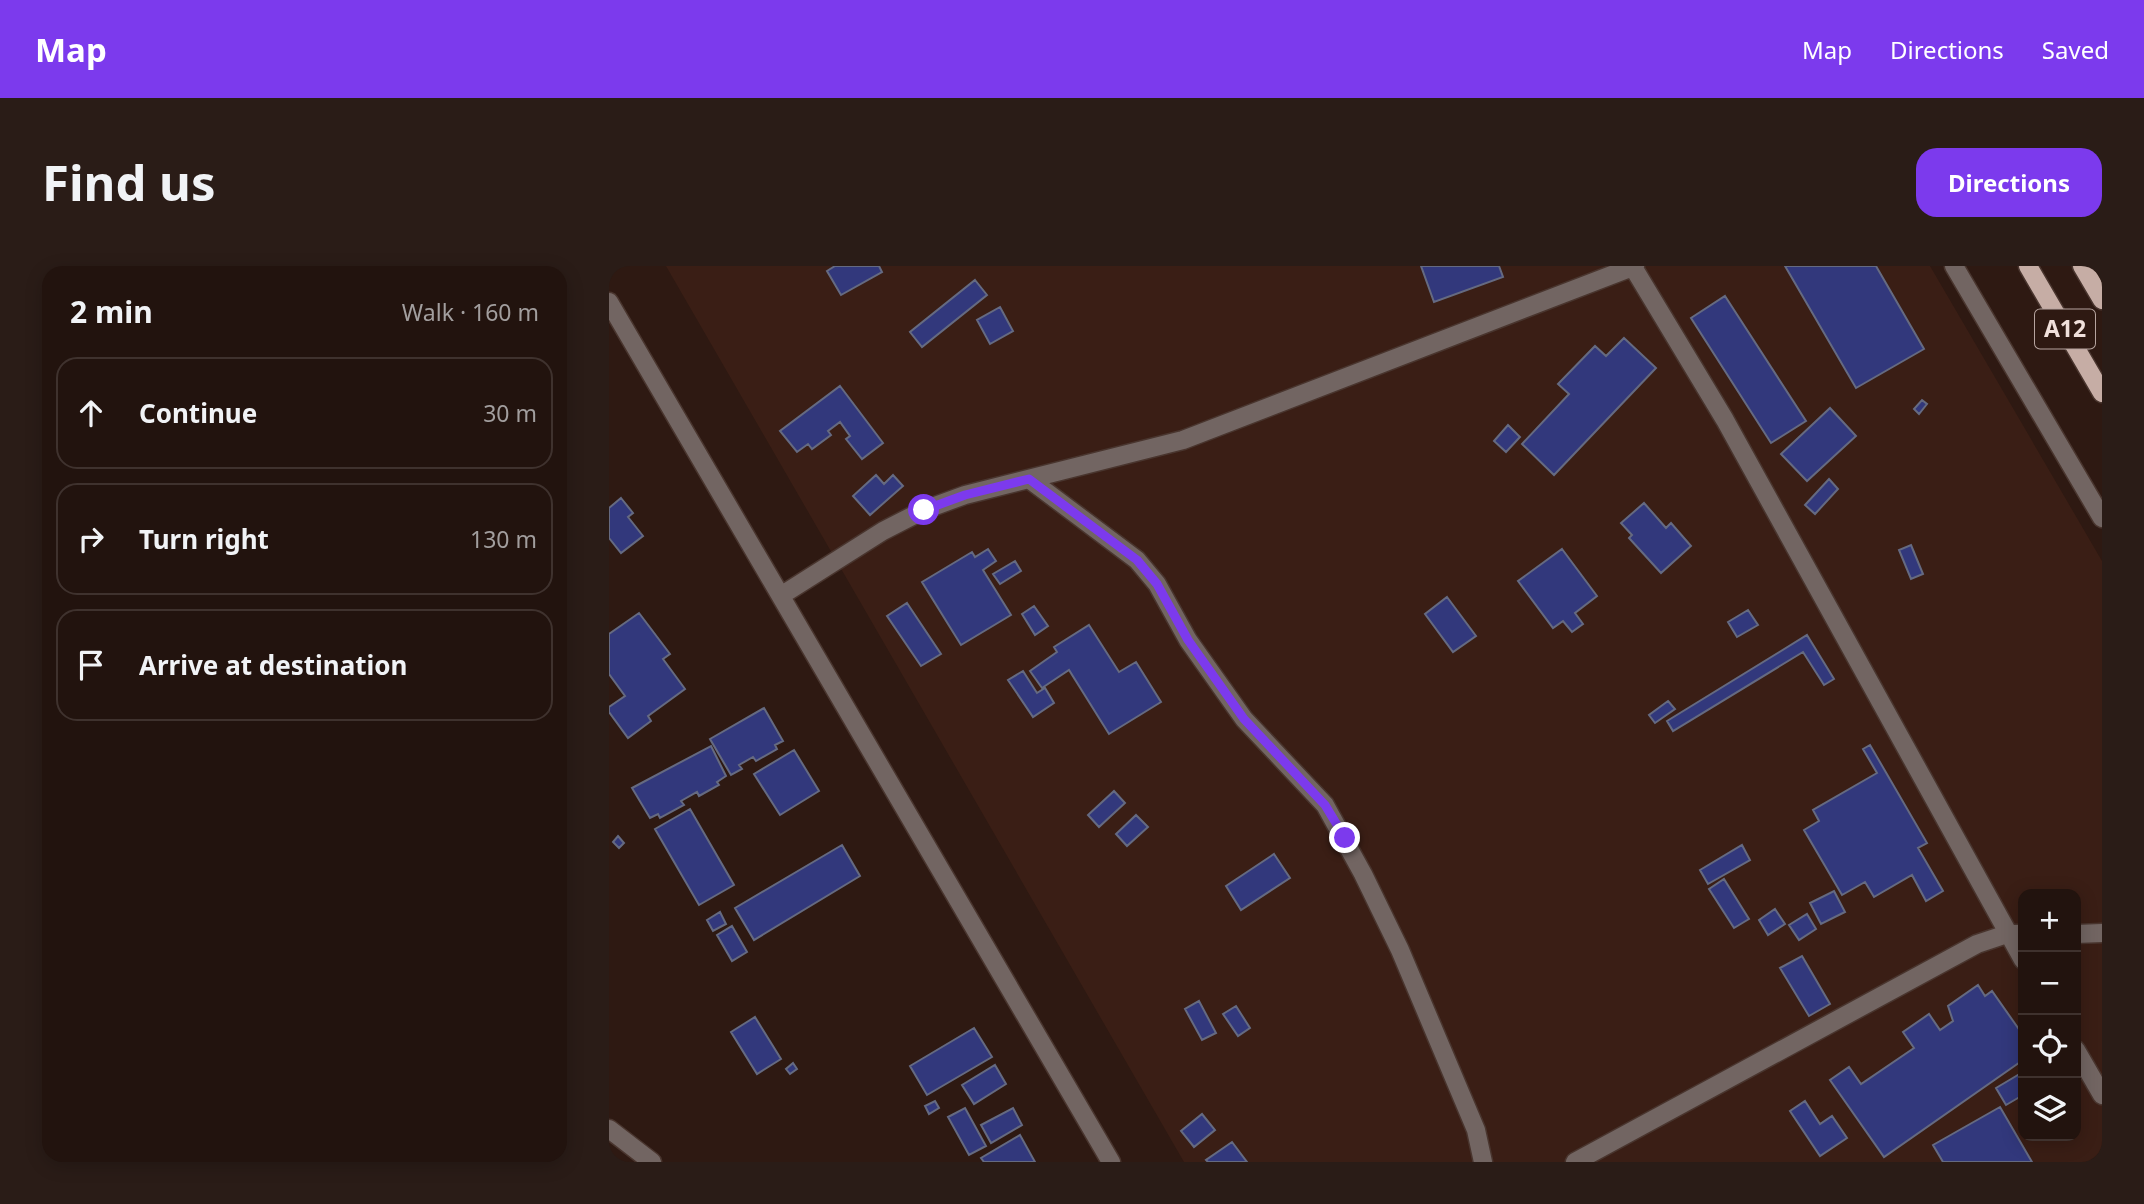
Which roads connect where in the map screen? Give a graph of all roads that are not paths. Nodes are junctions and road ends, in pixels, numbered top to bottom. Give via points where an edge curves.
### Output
1 (1954, 266) edge
2 (2028, 266) edge
3 (2082, 266) edge
4 (1634, 267) edge
5 (2102, 300) edge
6 (609, 302) edge
7 (2102, 393) edge
8 (1029, 479) junction
9 (2102, 518) edge
10 (782, 595) junction
11 (2102, 933) edge
12 (2015, 934) edge
13 (2081, 934) edge
14 (2020, 952) edge
15 (2081, 1059) edge
16 (2102, 1095) edge
17 (609, 1129) edge
18 (652, 1162) edge
19 (1111, 1162) edge
20 (1483, 1162) edge
21 (1575, 1162) edge

1 - 9 street
2 - 7 main road, A12
3 - 5 main road, A12
4 - 8 street via 1183,440
4 - 12 street
6 - 10 street
8 - 10 street via 924,510
8 - 20 street via 1137,560 1244,719 1325,805 1400,950 1476,1130
10 - 19 street
11 - 13 street
12 - 14 street
12 - 21 street via 1965,950
15 - 16 street
17 - 18 street

